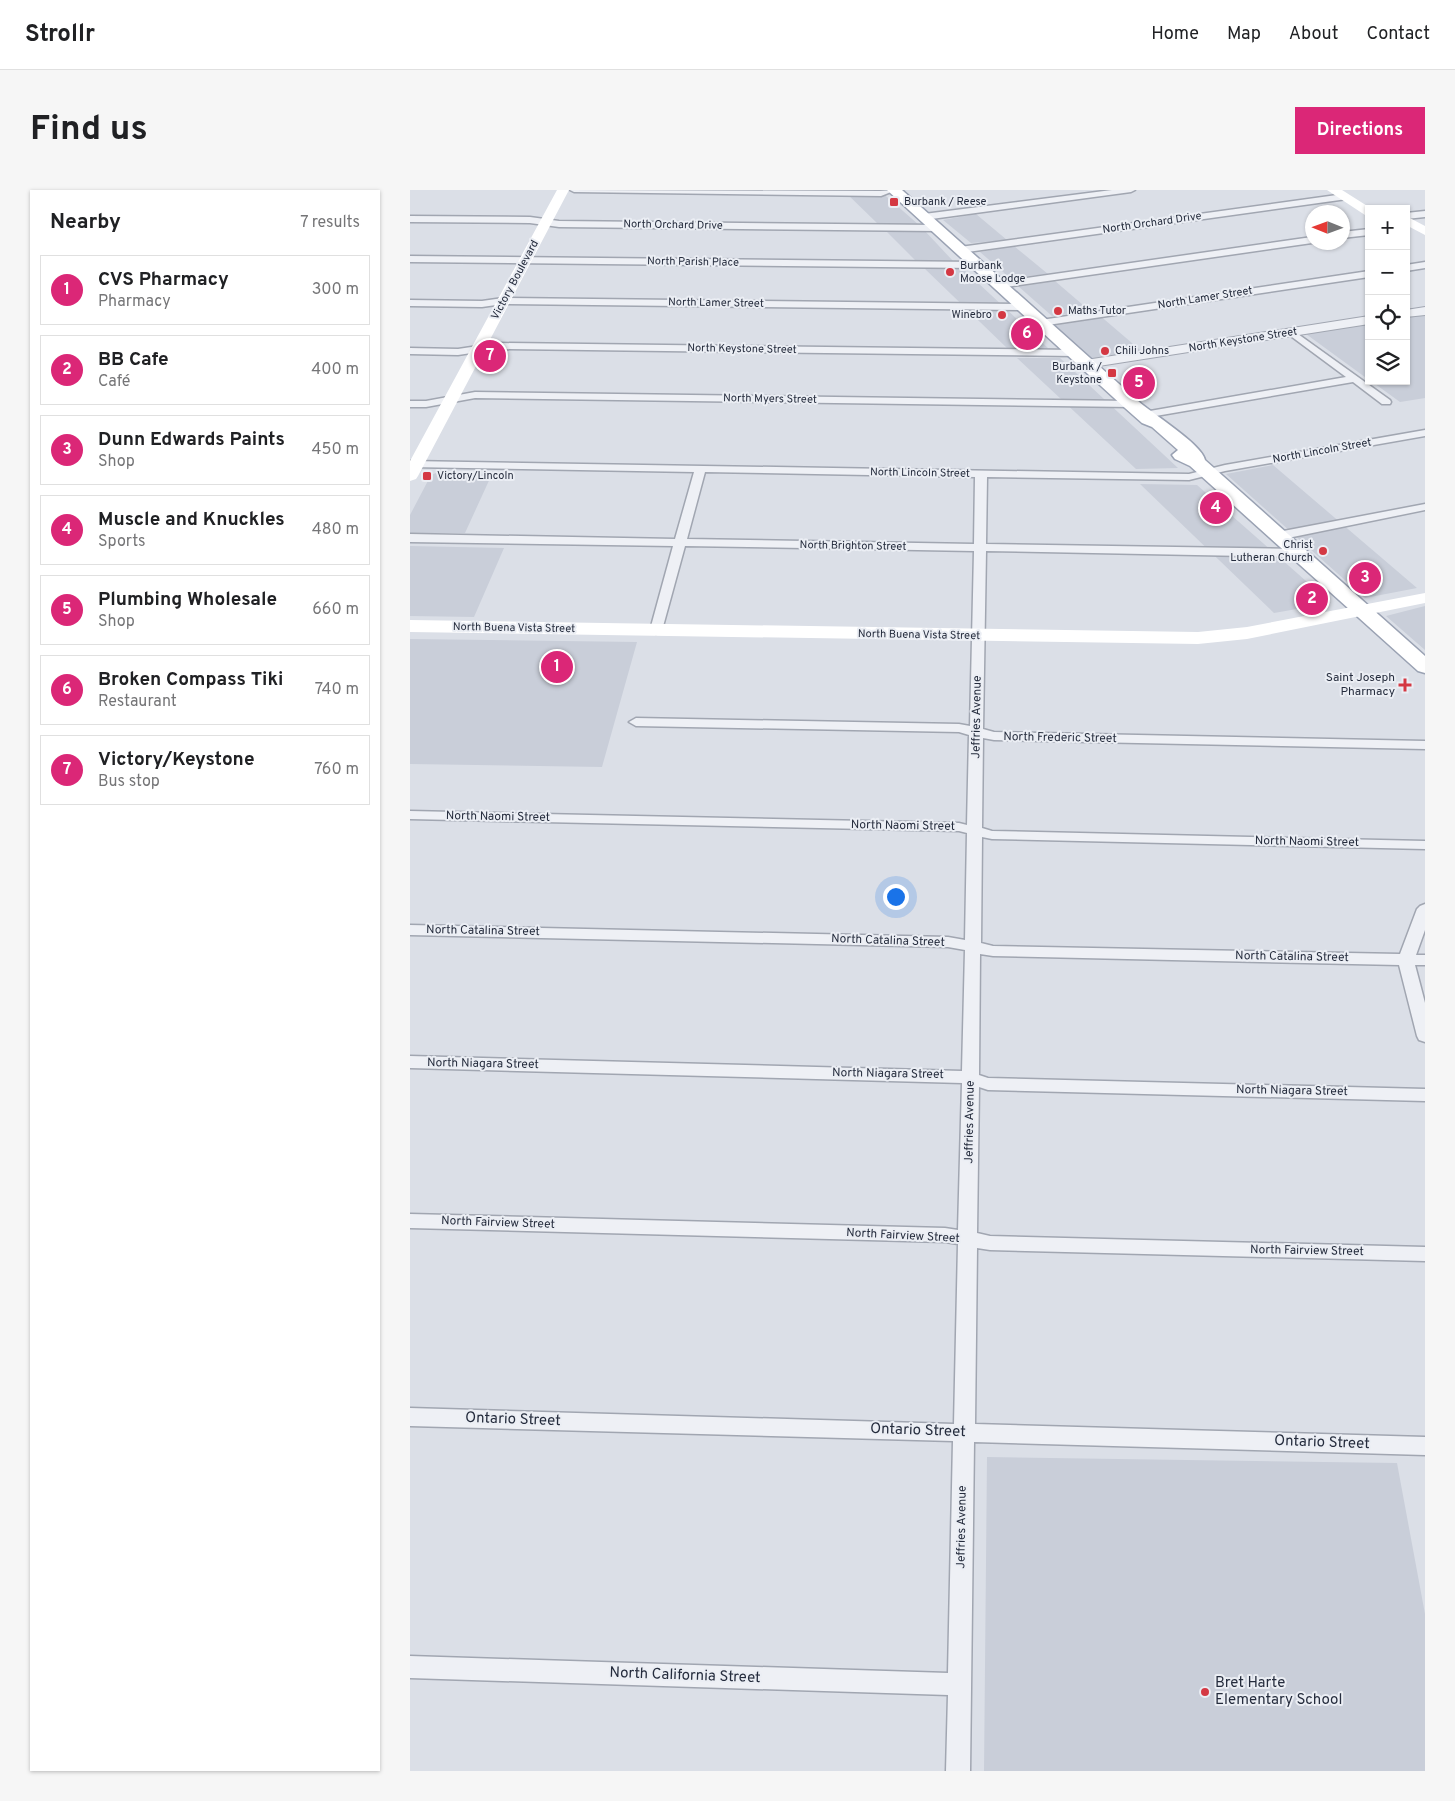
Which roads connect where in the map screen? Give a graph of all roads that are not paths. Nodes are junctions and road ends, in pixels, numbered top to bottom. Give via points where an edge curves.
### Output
1 (562, 190) edge
2 (574, 190) edge
3 (893, 190) edge
4 (1131, 190) edge
5 (1332, 190) edge
6 (1356, 190) edge
7 (1344, 197) junction
8 (1380, 204) dead end
9 (1365, 210) edge
10 (1425, 214) edge
11 (924, 217) junction
12 (1410, 217) edge
13 (410, 219) edge
14 (1410, 221) edge
15 (545, 222) junction
16 (936, 228) junction
17 (1425, 231) edge
18 (1365, 233) edge
19 (1350, 235) edge
20 (1305, 241) edge
21 (960, 250) junction
22 (410, 259) edge
23 (525, 260) junction
24 (976, 265) junction
25 (1425, 265) edge
26 (1410, 267) edge
27 (1365, 275) edge
28 (998, 285) junction
29 (503, 300) junction
30 (410, 303) edge
31 (1023, 307) junction
32 (1425, 311) edge
33 (1410, 313) edge
34 (1365, 321) edge
35 (1041, 323) junction
36 (1291, 332) junction
37 (478, 348) junction
38 (410, 351) edge
39 (1081, 359) junction
40 (1355, 379) junction
41 (450, 400) junction
42 (1386, 402) dead end
43 (410, 404) edge
44 (1141, 413) junction
45 (1425, 433) edge
46 (1201, 467) junction
47 (412, 468) edge
48 (700, 470) junction
49 (981, 473) junction
50 (1425, 507) edge
51 (1278, 536) junction
52 (410, 538) edge
53 (679, 543) junction
54 (980, 548) junction
55 (1296, 553) junction
56 (1425, 598) edge
57 (1360, 610) junction
58 (410, 626) edge
59 (656, 630) junction
60 (979, 636) junction
61 (1425, 668) edge
62 (636, 722) dead end
63 (976, 732) junction
64 (1425, 745) edge
65 (410, 815) edge
66 (975, 831) junction
67 (1425, 844) edge
68 (1425, 909) edge
69 (410, 930) edge
70 (973, 947) junction
71 (1406, 960) junction
72 (1425, 960) edge
73 (1425, 1036) edge
74 (410, 1062) edge
75 (971, 1079) junction
76 (1425, 1095) edge
77 (410, 1221) edge
78 (968, 1239) junction
79 (1425, 1254) edge
80 (410, 1417) edge
81 (964, 1432) junction
82 (1425, 1446) edge
83 (410, 1667) edge
84 (960, 1684) junction
85 (958, 1771) edge

1 - 15 main road, Victory Boulevard
2 - 3 street via 881,194
3 - 11 main road
4 - 11 street
5 - 7 main road
6 - 8 main road
7 - 9 main road
7 - 21 street, North Orchard Drive
10 - 12 street
11 - 16 main road
13 - 15 street, North Orchard Drive
14 - 17 main road
15 - 16 street, North Orchard Drive
15 - 23 main road, Victory Boulevard
16 - 21 main road
18 - 19 street
20 - 28 street
21 - 24 main road
22 - 23 street, North Parish Place
23 - 24 street, North Parish Place
23 - 29 main road, Victory Boulevard
24 - 28 main road
25 - 26 street
27 - 35 street, North Lamer Street
28 - 31 main road
29 - 30 street, North Lamer Street via 482,304
29 - 31 street, North Lamer Street
29 - 37 main road, Victory Boulevard
31 - 35 main road
32 - 33 street
34 - 36 street, North Keystone Street
35 - 39 main road
36 - 39 street, North Keystone Street
36 - 40 street
37 - 38 street, North Keystone Street via 458,352
37 - 39 street, North Keystone Street
37 - 41 main road, Victory Boulevard
39 - 44 main road
40 - 42 street
40 - 44 street, North Myers Street
41 - 43 street, North Myers Street
41 - 44 street, North Myers Street via 475,394
41 - 47 main road, Victory Boulevard
44 - 46 main road via 1148,425 1185,458
45 - 46 street, North Lincoln Street
46 - 49 street, North Lincoln Street via 1189,477
46 - 51 main road
47 - 48 street, North Lincoln Street
48 - 49 street, North Lincoln Street
48 - 53 street
49 - 54 street, Jeffries Avenue
50 - 51 street
51 - 55 main road
52 - 53 street, North Brighton Street
53 - 54 street, North Brighton Street
53 - 59 street
54 - 55 street, North Brighton Street
54 - 60 street, Jeffries Avenue
55 - 57 main road
56 - 57 main road, North Buena Vista Street
57 - 60 main road, North Buena Vista Street via 1216,637
57 - 61 main road
58 - 59 main road, North Buena Vista Street
59 - 60 main road, North Buena Vista Street
60 - 63 street, Jeffries Avenue
62 - 63 street, North Frederic Street via 959,728
63 - 64 street, North Frederic Street via 994,736
63 - 66 street, Jeffries Avenue
65 - 66 street, North Naomi Street via 959,827
66 - 67 street, North Naomi Street via 992,835
66 - 70 street, Jeffries Avenue
68 - 71 street
69 - 70 street, North Catalina Street via 948,942
70 - 71 street, North Catalina Street via 993,951
70 - 75 street, Jeffries Avenue
71 - 72 street, North Catalina Street
71 - 73 street
74 - 75 street, North Niagara Street via 959,1076
75 - 76 street, North Niagara Street via 988,1084
75 - 78 street, Jeffries Avenue
77 - 78 street, North Fairview Street via 945,1235
78 - 79 street, North Fairview Street via 990,1243
78 - 81 street, Jeffries Avenue
80 - 81 street, Ontario Street
81 - 82 street, Ontario Street
81 - 84 street, Jeffries Avenue
83 - 84 street, North California Street
84 - 85 street, Jeffries Avenue

